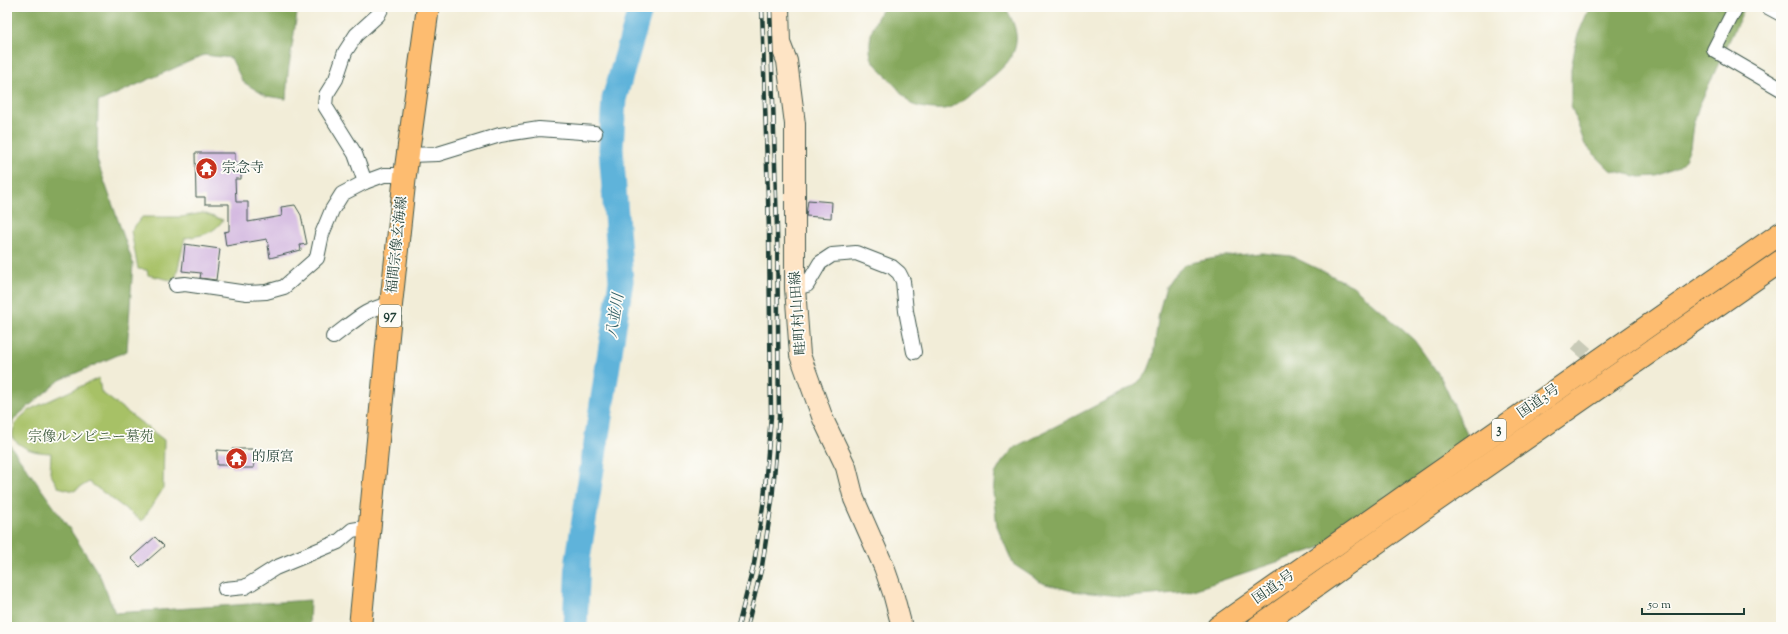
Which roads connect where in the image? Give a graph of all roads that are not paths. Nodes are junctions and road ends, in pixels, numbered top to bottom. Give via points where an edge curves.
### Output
1 (382, 7) edge
2 (428, 7) edge
3 (779, 7) edge
4 (1736, 7) edge
5 (1768, 7) edge
6 (1781, 14) edge
7 (1781, 89) edge
8 (595, 133) dead end
9 (407, 165) junction
10 (365, 182) junction
11 (1781, 233) edge
12 (1781, 261) edge
13 (176, 284) dead end
14 (795, 288) junction
15 (391, 305) junction
16 (333, 337) dead end
17 (914, 352) dead end
18 (370, 527) junction
19 (225, 589) dead end
20 (360, 627) edge
21 (902, 627) edge
22 (1218, 627) edge
23 (1258, 627) edge

1 - 10 street via 378,15 356,35 345,52 336,79 326,95 325,106 355,154
2 - 9 main road, 福間宗像玄海線 / 97
3 - 14 main road, 畦町村山田線 via 780,43 787,61 795,124
4 - 7 street via 1714,50
5 - 6 street
8 - 9 street via 538,128 500,135
9 - 10 street
9 - 15 main road, 福間宗像玄海線 / 97
10 - 13 street via 342,194 322,234 317,258 284,287 266,292 247,293
11 - 22 main road, 国道3号 / 3
12 - 23 main road, 国道3号 / 3
14 - 17 street via 807,284 820,263 832,255 856,252 892,267 903,281
14 - 21 main road, 畦町村山田線 via 800,356 823,418 846,467 854,499 884,567
15 - 16 street via 380,306 367,312
15 - 18 main road, 福間宗像玄海線 / 97
18 - 19 street via 352,530 338,542 275,568 245,587
18 - 20 main road, 福間宗像玄海線 / 97

